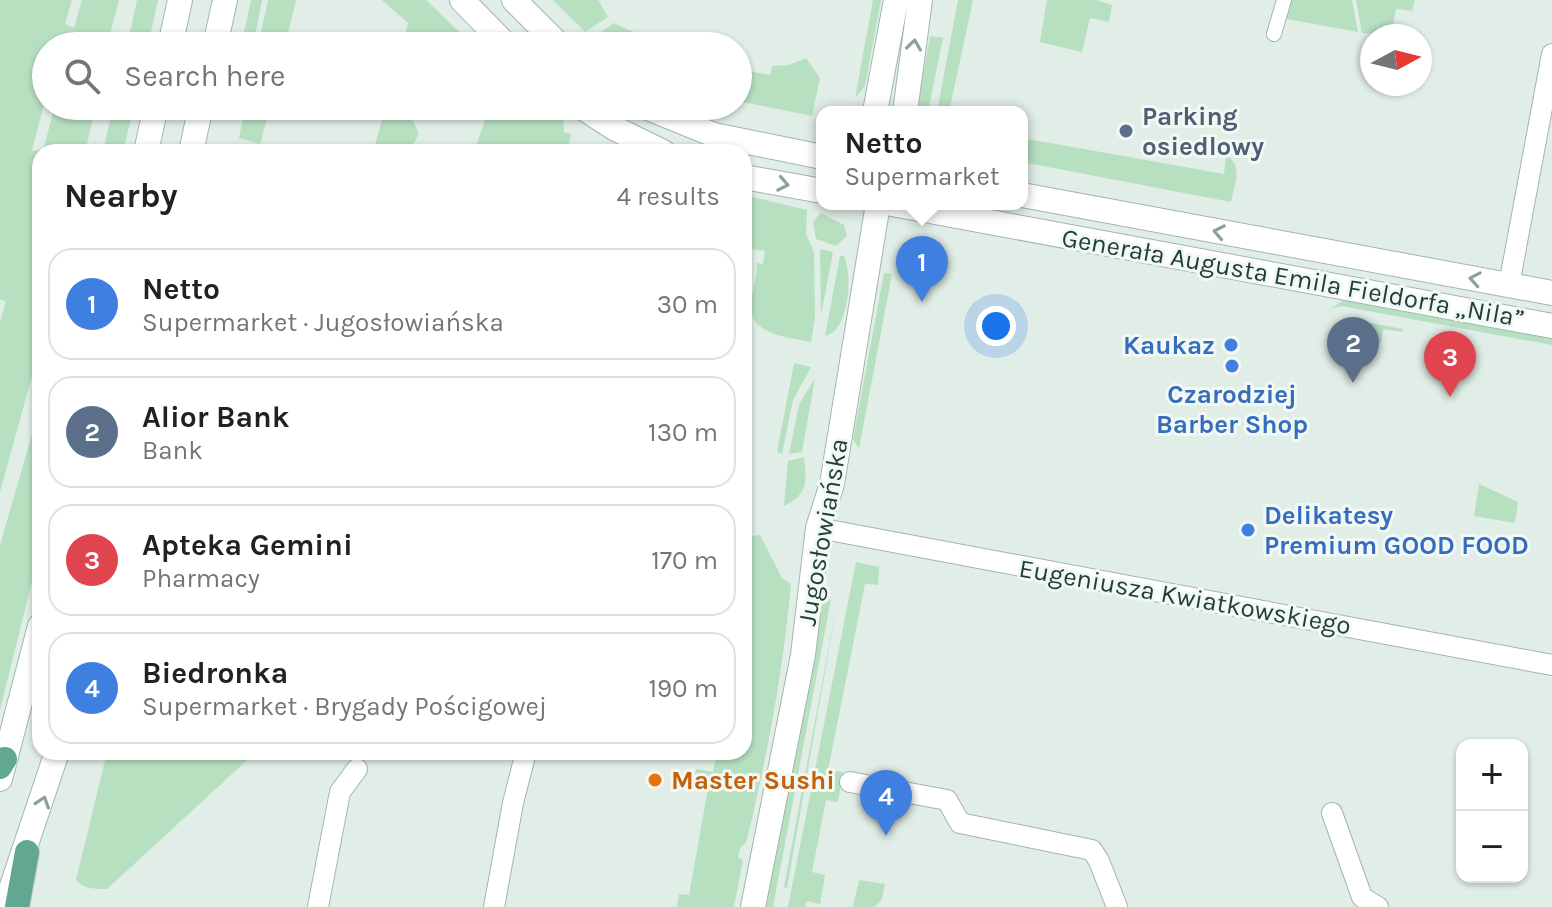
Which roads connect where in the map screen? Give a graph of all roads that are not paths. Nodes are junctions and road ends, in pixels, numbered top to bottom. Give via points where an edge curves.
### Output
1 (180, 0) edge
2 (225, 0) edge
3 (462, 0) edge
4 (514, 0) edge
5 (896, 0) edge
6 (920, 0) edge
7 (1284, 0) edge
8 (173, 32) edge
9 (218, 32) edge
10 (493, 32) edge
11 (546, 32) edge
12 (1274, 34) dead end
13 (1552, 54) edge
14 (876, 106) edge
15 (906, 106) edge
16 (153, 120) edge
17 (198, 120) edge
18 (605, 120) edge
19 (677, 120) edge
20 (148, 144) edge
21 (193, 144) edge
22 (649, 144) edge
23 (816, 156) edge
24 (752, 178) edge
25 (816, 190) edge
26 (1028, 196) edge
27 (877, 210) edge
28 (924, 210) edge
29 (1509, 285) junction
30 (1552, 293) edge
31 (1552, 326) edge
32 (818, 528) junction
33 (32, 656) edge
34 (1552, 665) edge
35 (55, 760) edge
36 (524, 760) edge
37 (2, 768) edge
38 (357, 769) dead end
39 (850, 782) dead end
40 (1332, 813) dead end
41 (27, 852) junction
42 (5, 907) edge
43 (17, 907) edge
44 (318, 907) edge
45 (494, 907) edge
46 (753, 907) edge
47 (1117, 907) edge
48 (1378, 907) edge

1 - 8 street
2 - 9 street
3 - 10 street
4 - 11 street
5 - 14 street
15 -> 6 street
7 - 12 street
13 - 29 street
16 - 20 street
17 - 21 street
18 - 22 street
19 - 23 street via 714,135
24 -> 25 street
29 -> 26 street, Generała Augusta Emila Fieldorfa „Nila”
27 - 32 street, Jugosłowiańska via 832,484
28 - 31 street, Generała Augusta Emila Fieldorfa „Nila”
29 - 30 street, Generała Augusta Emila Fieldorfa „Nila”
32 - 34 street, Eugeniusza Kwiatkowskiego
32 - 46 street, Jugosłowiańska via 803,655
33 - 37 street
41 -> 35 street
36 - 45 street
38 - 44 street via 340,792
39 - 47 street via 947,800 960,823 1092,850
40 - 48 street via 1362,897
41 - 42 street
41 - 43 main road

